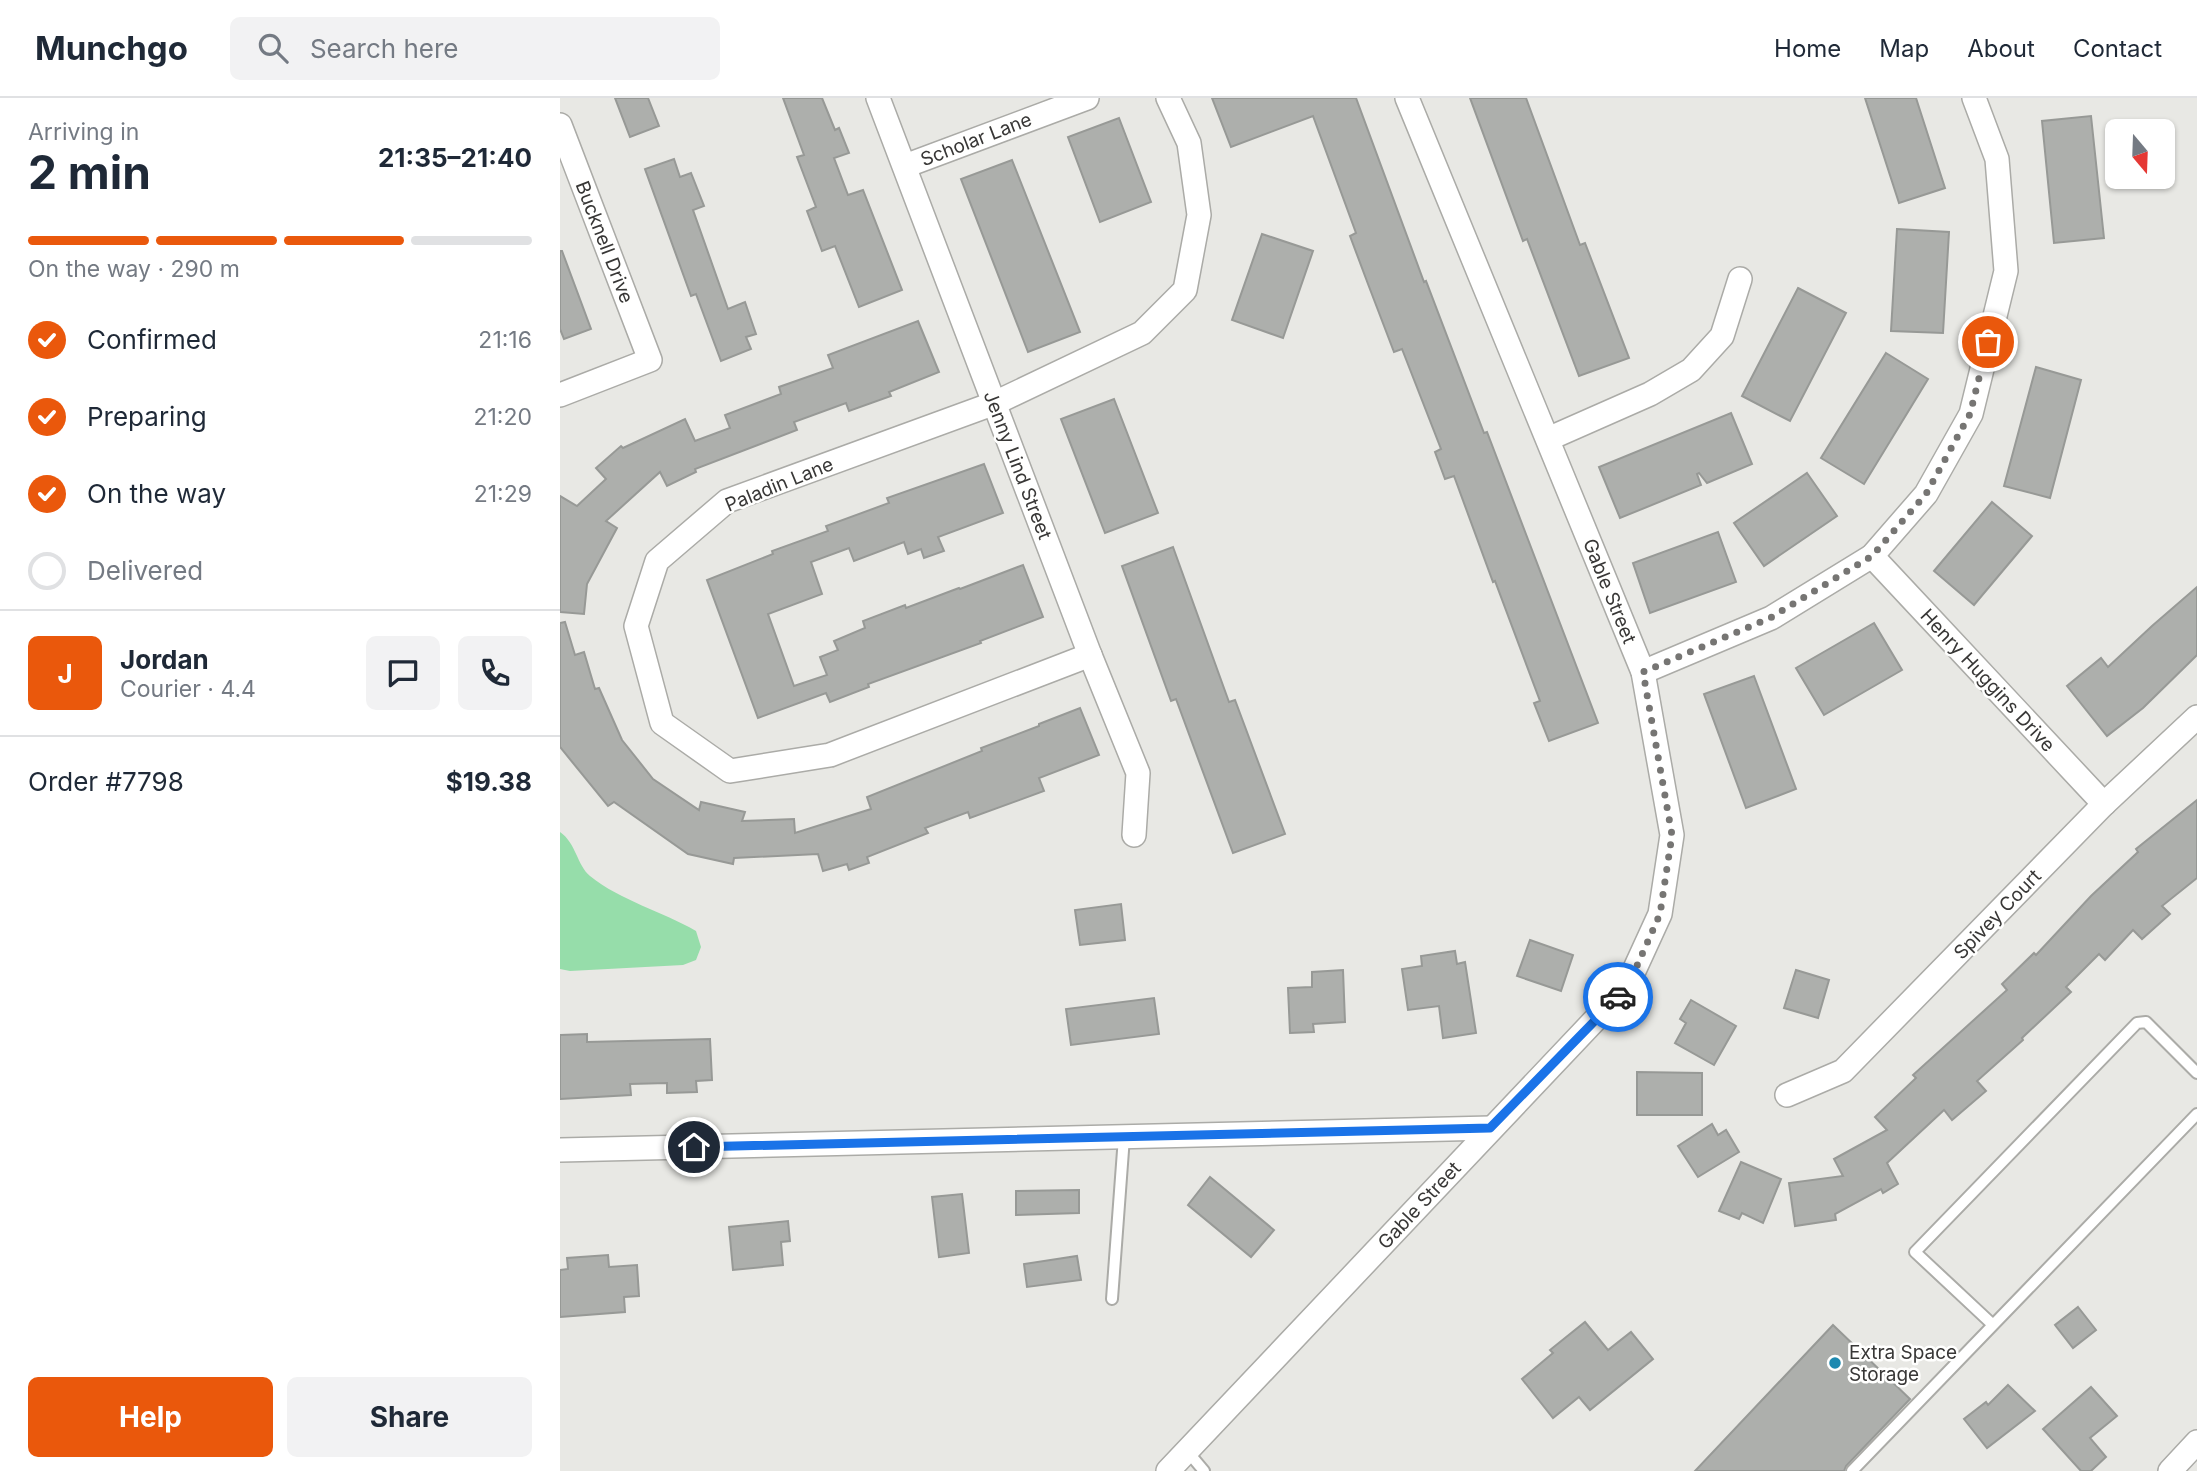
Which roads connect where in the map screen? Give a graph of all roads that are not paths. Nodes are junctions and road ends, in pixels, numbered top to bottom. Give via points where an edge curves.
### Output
1 (878, 98) edge
2 (1087, 98) edge
3 (1168, 98) edge
4 (1407, 98) edge
5 (1974, 98) edge
6 (560, 125) edge
7 (905, 166) junction
8 (1740, 279) dead end
9 (560, 395) edge
10 (995, 403) junction
11 (1548, 439) junction
12 (1872, 556) junction
13 (1090, 654) junction
14 (1643, 672) junction
15 (2197, 717) edge
16 (2104, 804) junction
17 (1134, 835) dead end
18 (2197, 1073) edge
19 (1787, 1095) dead end
20 (2197, 1114) edge
21 (1490, 1128) junction
22 (1124, 1137) junction
23 (560, 1150) edge
24 (1112, 1299) dead end
25 (1992, 1324) junction
26 (2197, 1443) edge
27 (1188, 1452) junction
28 (1168, 1471) edge
29 (1204, 1471) edge
30 (1852, 1471) edge
31 (2170, 1471) edge

1 - 7 street, Jenny Lind Street
2 - 7 street, Scholar Lane
3 - 10 street, Paladin Lane via 1189,144 1199,215 1185,289 1142,333
4 - 11 street, Gable Street
5 - 12 street via 1997,159 2006,271 1970,414 1926,494
6 - 9 street, Bucknell Drive via 650,360
7 - 10 street, Jenny Lind Street
8 - 11 street via 1722,336 1691,370 1650,394
10 - 13 street, Jenny Lind Street
10 - 13 street, Paladin Lane via 727,501 657,561 636,626 662,723 730,771 830,755
11 - 14 street, Gable Street
12 - 14 street via 1770,618
12 - 16 street, Henry Huggins Drive
13 - 17 street, Jenny Lind Street via 1138,773
14 - 21 street, Gable Street via 1672,835 1660,914 1628,986
15 - 16 street, Spivey Court
16 - 19 street, Spivey Court via 1843,1071
18 - 25 lane via 2146,1022 2137,1023 1915,1252
20 - 25 lane
21 - 22 street
21 - 27 street, Gable Street
22 - 23 street
22 - 24 lane
25 - 30 lane
26 - 31 street
27 - 28 street, Gable Street
27 - 29 lane

